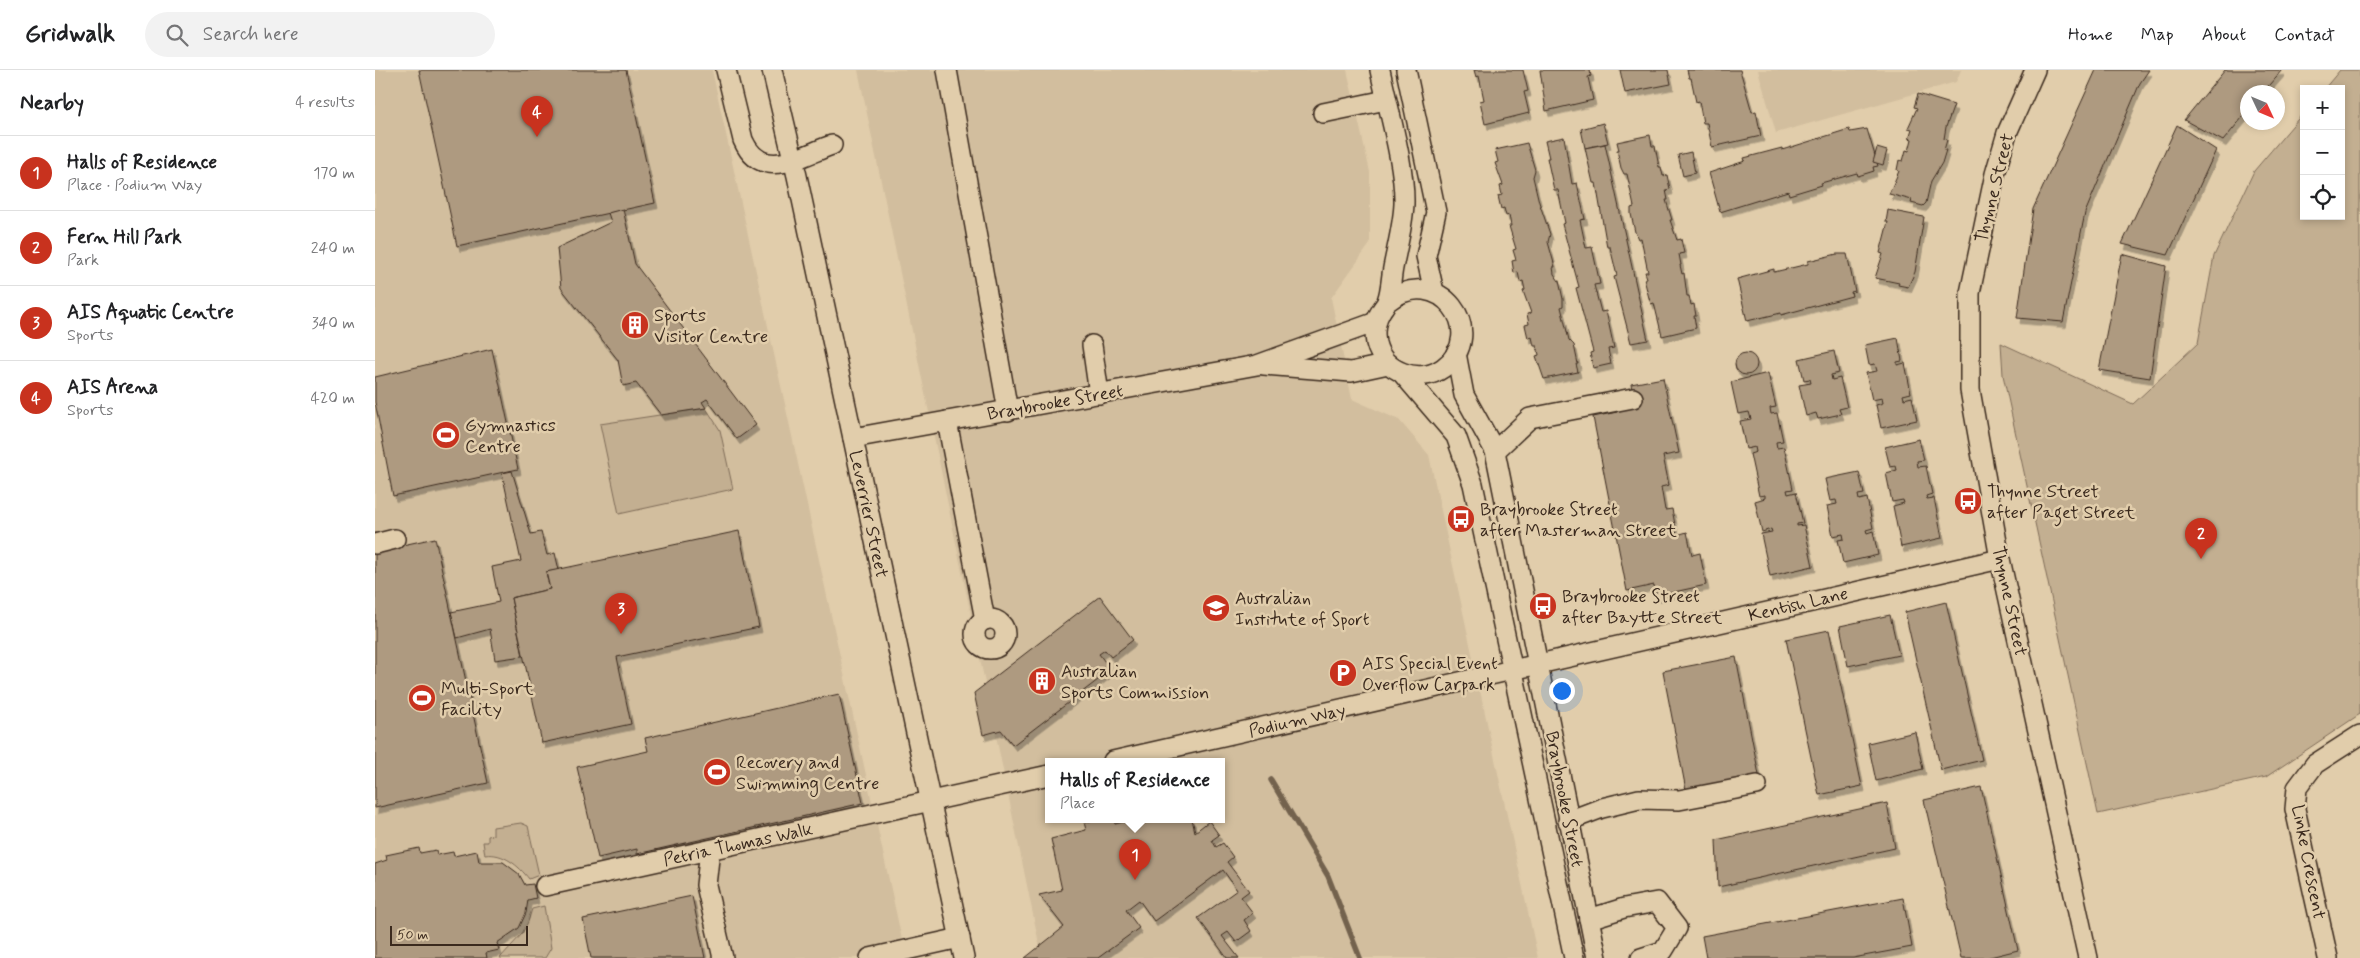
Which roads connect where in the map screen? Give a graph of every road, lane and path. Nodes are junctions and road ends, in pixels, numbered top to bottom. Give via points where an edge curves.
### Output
1 (727, 70) edge
2 (772, 70) edge
3 (947, 70) edge
4 (1380, 70) edge
5 (1406, 70) edge
6 (2035, 70) edge
7 (1386, 100) junction
8 (1323, 112) dead end
9 (832, 145) dead end
10 (1424, 154) junction
11 (1399, 158) junction
12 (794, 159) junction
13 (1434, 292) junction
14 (1387, 302) junction
15 (1376, 322) junction
16 (1092, 345) dead end
17 (1456, 353) junction
18 (1257, 365) junction
19 (1395, 368) junction
20 (1099, 394) junction
21 (1633, 398) dead end
22 (1008, 411) junction
23 (947, 421) junction
24 (853, 438) junction
25 (1495, 451) junction
26 (395, 539) dead end
27 (375, 544) edge
28 (1999, 559) junction
29 (985, 620) dead end
30 (1539, 663) junction
31 (1513, 669) junction
32 (2360, 735) edge
33 (1126, 758) edge
34 (1045, 777) edge
35 (1757, 785) dead end
36 (931, 801) junction
37 (1569, 821) junction
38 (710, 850) junction
39 (545, 886) dead end
40 (1589, 919) junction
41 (960, 938) junction
42 (723, 958) edge
43 (871, 958) edge
44 (964, 958) edge
45 (1574, 958) edge
46 (1597, 958) edge
47 (1641, 958) edge
48 (2088, 958) edge
49 (2328, 958) edge

1 - 12 street via 747,150 755,158 771,165
2 - 12 street, Leverrier Street
3 - 22 street
4 - 7 street
5 - 10 street
6 - 28 street, Thynne Street via 2007,133 1995,174 1970,293 1970,390
7 - 8 street
7 - 11 street
9 - 12 street
10 - 11 street
10 - 13 street via 1436,212 1426,256
11 - 14 street via 1404,203
12 - 24 street, Leverrier Street
13 - 14 street via 1409,290
13 - 17 street via 1451,304 1459,318 1461,333
14 - 15 street
15 - 18 street, Braybrooke Street
15 - 19 street via 1376,344
16 - 20 street
17 - 19 street via 1450,362 1423,376
17 - 25 street, Braybrooke Street via 1464,395
18 - 19 street, Braybrooke Street via 1351,372
18 - 20 street, Braybrooke Street
19 - 31 street, Braybrooke Street via 1456,436 1473,484
20 - 22 street, Braybrooke Street
21 - 25 street via 1530,418
22 - 23 street, Braybrooke Street
23 - 24 street, Braybrooke Street
23 - 29 street
24 - 36 street, Leverrier Street
25 - 30 street, Braybrooke Street
26 - 27 street
28 - 30 street, Kentish Lane
28 - 48 street, Thynne Street
30 - 31 street, Podium Way
30 - 37 street, Braybrooke Street
31 - 33 street, Podium Way
31 - 45 street, Braybrooke Street
32 - 49 street, Linke Crescent via 2315,764 2297,788 2295,809
34 - 36 street
35 - 37 street via 1679,800 1639,799 1602,808
36 - 38 street, Petria Thomas Walk
36 - 41 street, Leverrier Street
37 - 40 street, Braybrooke Street
38 - 39 street, Petria Thomas Walk
38 - 42 street via 706,885
40 - 46 street, Braybrooke Street
40 - 47 street via 1657,902 1677,928 1663,951
41 - 43 street
41 - 44 street, Leverrier Street

